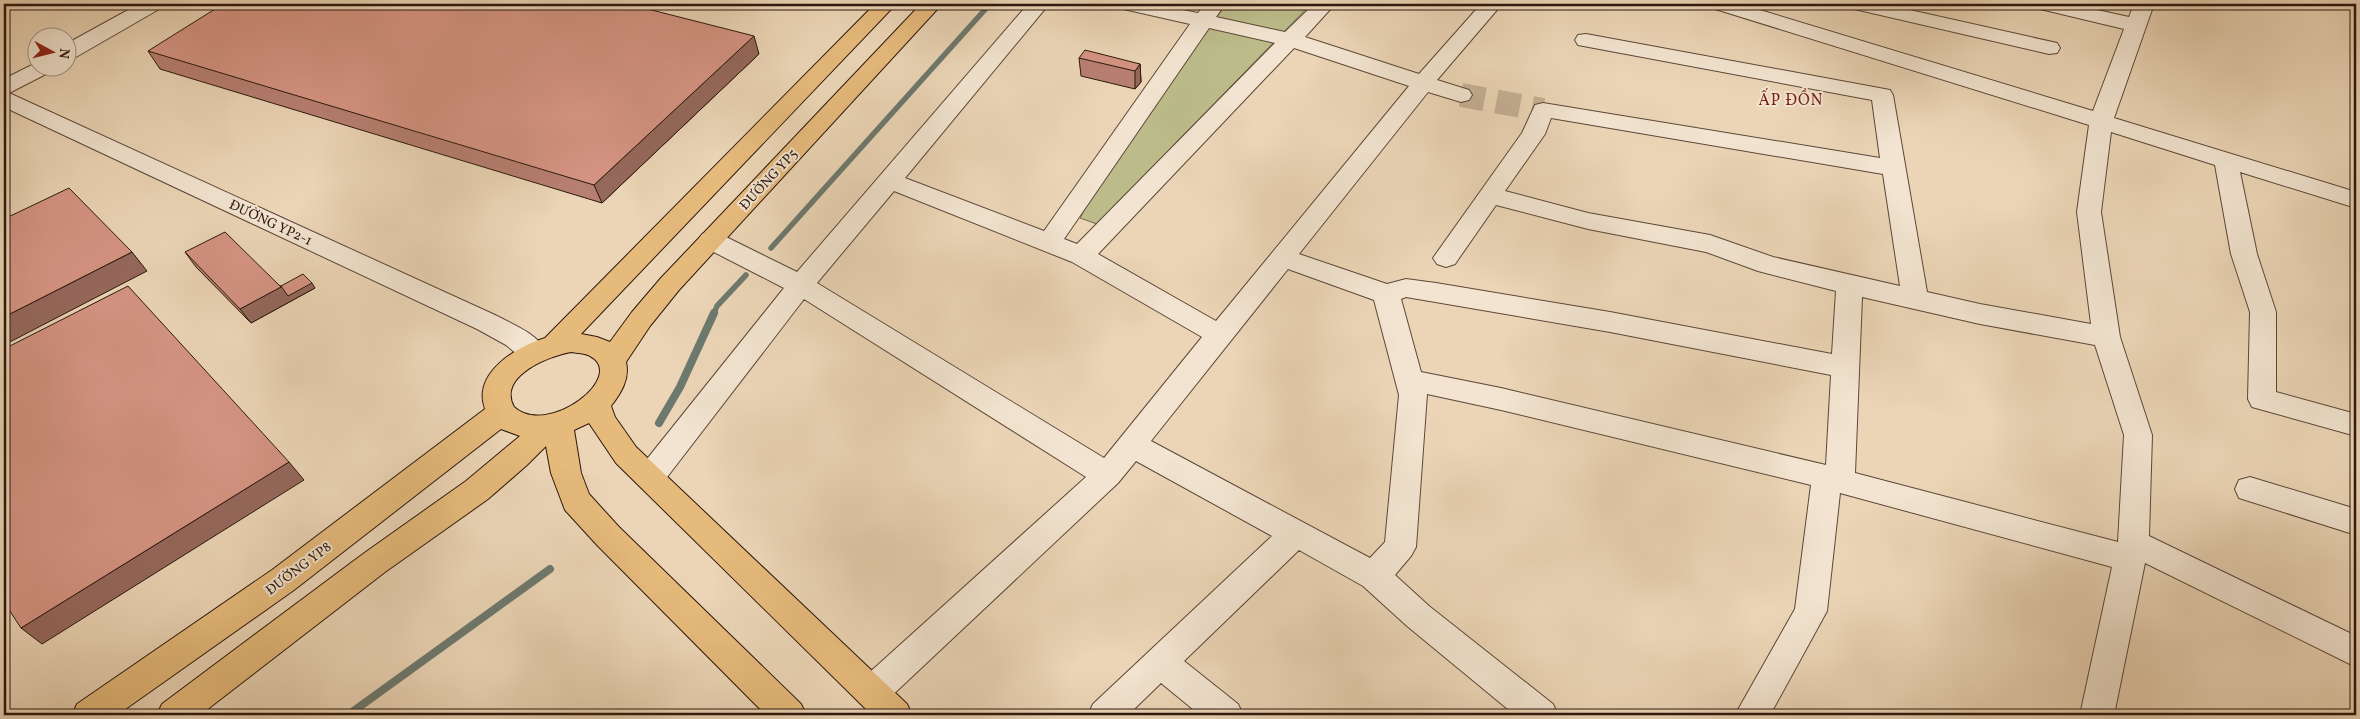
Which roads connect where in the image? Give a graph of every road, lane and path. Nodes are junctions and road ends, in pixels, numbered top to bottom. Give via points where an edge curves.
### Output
1 (154, 4) edge
2 (886, 4) edge
3 (932, 4) edge
4 (1039, 4) edge
5 (1126, 4) edge
6 (1325, 4) edge
7 (1492, 4) edge
8 (1719, 4) edge
9 (2043, 4) edge
10 (1210, 11) edge
11 (2140, 14) edge
12 (1843, 16) edge
13 (1291, 40) junction
14 (1586, 40) dead end
15 (78, 46) edge
16 (2049, 48) dead end
17 (28, 75) edge
18 (1423, 83) junction
19 (4, 88) edge
20 (1461, 95) tunnel mouth
21 (4, 99) edge
22 (2101, 121) junction
23 (2226, 160) junction
24 (1893, 168) junction
25 (890, 180) junction
26 (1490, 195) junction
27 (2356, 200) edge
28 (711, 240) junction
29 (1049, 242) junction
30 (1081, 256) junction
31 (1282, 257) junction
32 (1446, 258) dead end
33 (801, 285) junction
34 (1849, 286) junction
35 (1386, 294) junction
36 (1915, 298) junction
37 (1220, 335) junction
38 (2106, 336) junction
39 (544, 348) junction
40 (612, 361) junction
41 (1845, 366) junction
42 (1410, 380) junction
43 (596, 405) junction
44 (501, 413) junction
45 (553, 425) junction
46 (2356, 425) edge
47 (1132, 445) junction
48 (1107, 475) junction
49 (650, 478) junction
50 (1834, 479) junction
51 (2250, 489) dead end
52 (2356, 522) edge
53 (1295, 534) junction
54 (2132, 551) junction
55 (1374, 576) junction
56 (2356, 652) edge
57 (1160, 662) junction
58 (872, 692) junction
59 (90, 715) edge
60 (174, 715) edge
61 (789, 715) edge
62 (895, 715) edge
63 (1105, 715) edge
64 (1226, 715) edge
65 (1541, 715) edge
66 (1752, 715) edge
67 (2097, 715) edge

1 - 15 street
2 - 39 main road via 612,284
3 - 28 main road, ĐƯỜNG YP5
4 - 25 street
5 - 10 street
6 - 13 street
7 - 18 street
8 - 12 street
9 - 11 street
10 - 13 street
10 - 29 street
11 - 22 street
12 - 16 street
12 - 22 street
13 - 18 street
13 - 30 street
14 - 24 street via 1882,95
17 - 19 street
18 - 20 street
18 - 31 street
21 - 39 street, ĐƯỜNG YP2-1 via 516,338
22 - 23 street
22 - 38 street via 2088,212
23 - 27 street
23 - 46 street via 2244,254 2263,312 2262,398
24 - 26 street via 1543,110 1533,134
24 - 36 street
25 - 29 street
25 - 33 street
26 - 32 street
26 - 34 street via 1588,221 1710,244 1768,265
28 - 33 street
28 - 40 main road, ĐƯỜNG YP5 via 647,310
29 - 30 street
30 - 37 street
31 - 35 street
31 - 37 street
33 - 48 street
33 - 49 street
34 - 36 street
34 - 41 street
35 - 41 street via 1406,288 1436,292
35 - 42 street
36 - 38 street via 1980,314
37 - 47 street
38 - 54 street via 2138,435
39 - 40 main road via 579,342 595,346
39 - 44 main road via 517,363 501,382 497,396
40 - 43 main road via 612,384
41 - 50 street
42 - 50 street
42 - 55 street via 1414,395 1400,547
43 - 45 main road via 574,419
43 - 49 main road via 617,444
44 - 45 main road via 517,424
44 - 59 main road, ĐƯỜNG YP8 via 284,580
45 - 60 main road via 477,490 374,563
45 - 61 main road via 576,501
47 - 48 street
47 - 53 street
48 - 58 street
49 - 58 main road
50 - 54 street
50 - 66 street via 1811,611
51 - 52 street
53 - 55 street
53 - 57 street
54 - 56 street
54 - 67 street
55 - 65 street
57 - 63 street
57 - 64 street
58 - 62 main road

